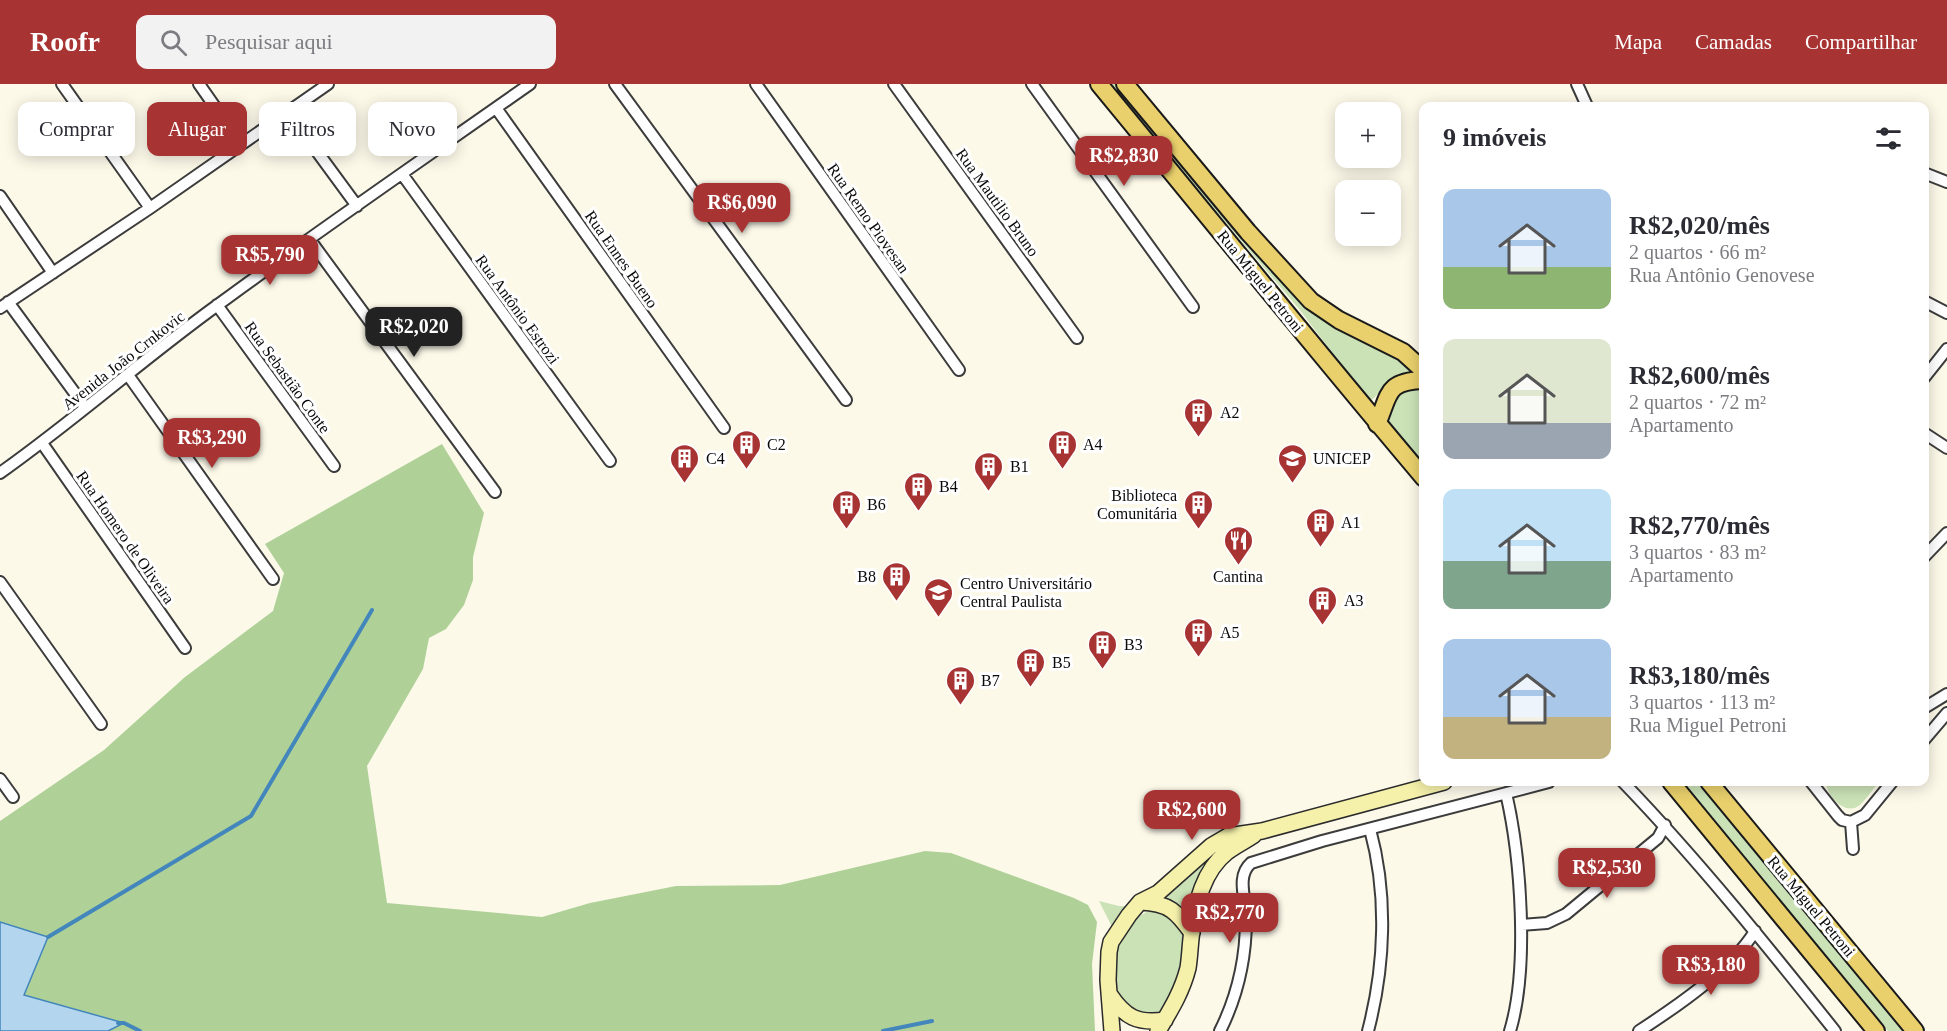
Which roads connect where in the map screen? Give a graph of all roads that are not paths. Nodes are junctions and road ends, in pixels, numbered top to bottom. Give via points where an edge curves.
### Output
1 (62, 84) edge
2 (199, 84) edge
3 (328, 84) edge
4 (530, 84) edge
5 (615, 84) edge
6 (756, 84) edge
7 (894, 84) edge
8 (1032, 84) edge
9 (1099, 84) edge
10 (1125, 84) edge
11 (1577, 84) edge
12 (212, 102) edge
13 (302, 102) edge
14 (1585, 102) edge
15 (496, 108) junction
16 (225, 156) edge
17 (320, 156) edge
18 (402, 174) junction
19 (1929, 175) edge
20 (1947, 182) edge
21 (0, 196) edge
22 (357, 206) junction
23 (150, 208) junction
24 (310, 240) junction
25 (54, 273) junction
26 (1929, 304) edge
27 (4, 305) edge
28 (217, 305) junction
29 (1193, 307) dead end
30 (1947, 313) edge
31 (1077, 338) dead end
32 (1947, 349) edge
33 (1419, 366) edge
34 (959, 369) dead end
35 (1929, 372) edge
36 (128, 375) junction
37 (1419, 380) edge
38 (846, 400) dead end
39 (85, 408) junction
40 (1377, 424) junction
41 (724, 428) dead end
42 (1929, 436) edge
43 (42, 443) junction
44 (1947, 448) edge
45 (610, 461) dead end
46 (334, 466) dead end
47 (1419, 472) edge
48 (0, 473) edge
49 (495, 492) dead end
50 (1947, 533) edge
51 (1929, 552) edge
52 (273, 579) dead end
53 (0, 582) edge
54 (184, 648) dead end
55 (1947, 694) edge
56 (1929, 705) edge
57 (1947, 713) edge
58 (100, 724) dead end
59 (1929, 735) edge
60 (0, 779) edge
61 (1429, 786) edge
62 (1533, 786) edge
63 (1627, 786) edge
64 (1674, 786) edge
65 (1712, 786) edge
66 (1814, 786) edge
67 (1889, 786) edge
68 (1506, 793) junction
69 (13, 797) dead end
70 (1851, 822) junction
71 (1665, 825) junction
72 (1370, 829) junction
73 (1262, 831) junction
74 (1853, 849) dead end
75 (1140, 902) junction
76 (1521, 925) junction
77 (1755, 931) junction
78 (1192, 933) junction
79 (1110, 995) junction
80 (1161, 1025) edge
81 (1511, 1029) edge
82 (1112, 1031) edge
83 (1220, 1031) edge
84 (1368, 1031) edge
85 (1639, 1031) edge
86 (1835, 1031) edge
87 (1876, 1031) edge
88 (1915, 1031) edge

1 - 23 street
2 - 12 street
3 - 13 street
4 - 15 street, Avenida João Crnkovic
5 - 38 street
6 - 34 street, Rua Remo Piovesan
7 - 31 street, Rua Mautilio Bruno
8 - 29 street
9 - 40 main road, Rua Miguel Petroni
10 - 33 main road, Rua Miguel Petroni via 1311,301 1339,320 1403,352
11 - 14 street
15 - 18 street, Avenida João Crnkovic
15 - 41 street, Rua Ennes Bueno
16 - 23 street
17 - 22 street
18 - 22 street, Avenida João Crnkovic
18 - 45 street, Rua Antônio Estrozi
19 - 20 street
21 - 25 street
22 - 24 street, Avenida João Crnkovic
23 - 25 street
24 - 28 street, Avenida João Crnkovic
24 - 49 street
25 - 27 street
26 - 30 street
27 - 39 street
28 - 36 street, Avenida João Crnkovic
28 - 46 street, Rua Sebastião Conte
32 - 35 street
36 - 39 street, Avenida João Crnkovic
36 - 52 street
37 - 40 main road via 1402,382 1392,388
39 - 43 street, Avenida João Crnkovic
40 - 47 main road, Rua Miguel Petroni
42 - 44 street
43 - 48 street, Avenida João Crnkovic
43 - 54 street, Rua Homero de Oliveira
50 - 51 street
53 - 58 street
55 - 56 street
57 - 59 street
60 - 69 street
61 - 73 street
62 - 68 street
63 - 71 street
64 - 87 main road, Rua Miguel Petroni
65 - 88 main road, Rua Miguel Petroni
66 - 70 street via 1842,820
67 - 70 street via 1865,815
68 - 72 street
68 - 76 street via 1516,851
70 - 74 street
71 - 76 street via 1658,838 1566,914 1547,923
71 - 77 street
72 - 83 street via 1257,860 1245,868 1244,950 1239,981
72 - 84 street via 1378,867 1382,938 1376,999
73 - 75 street via 1228,836 1158,893
73 - 78 street via 1227,852 1210,872 1197,903
75 - 78 street via 1159,904 1175,912
75 - 79 street via 1111,942
76 - 81 street via 1519,981
77 - 85 street via 1741,950 1708,980
77 - 86 street
78 - 80 street via 1183,986
79 - 80 street via 1129,1017
79 - 82 street

